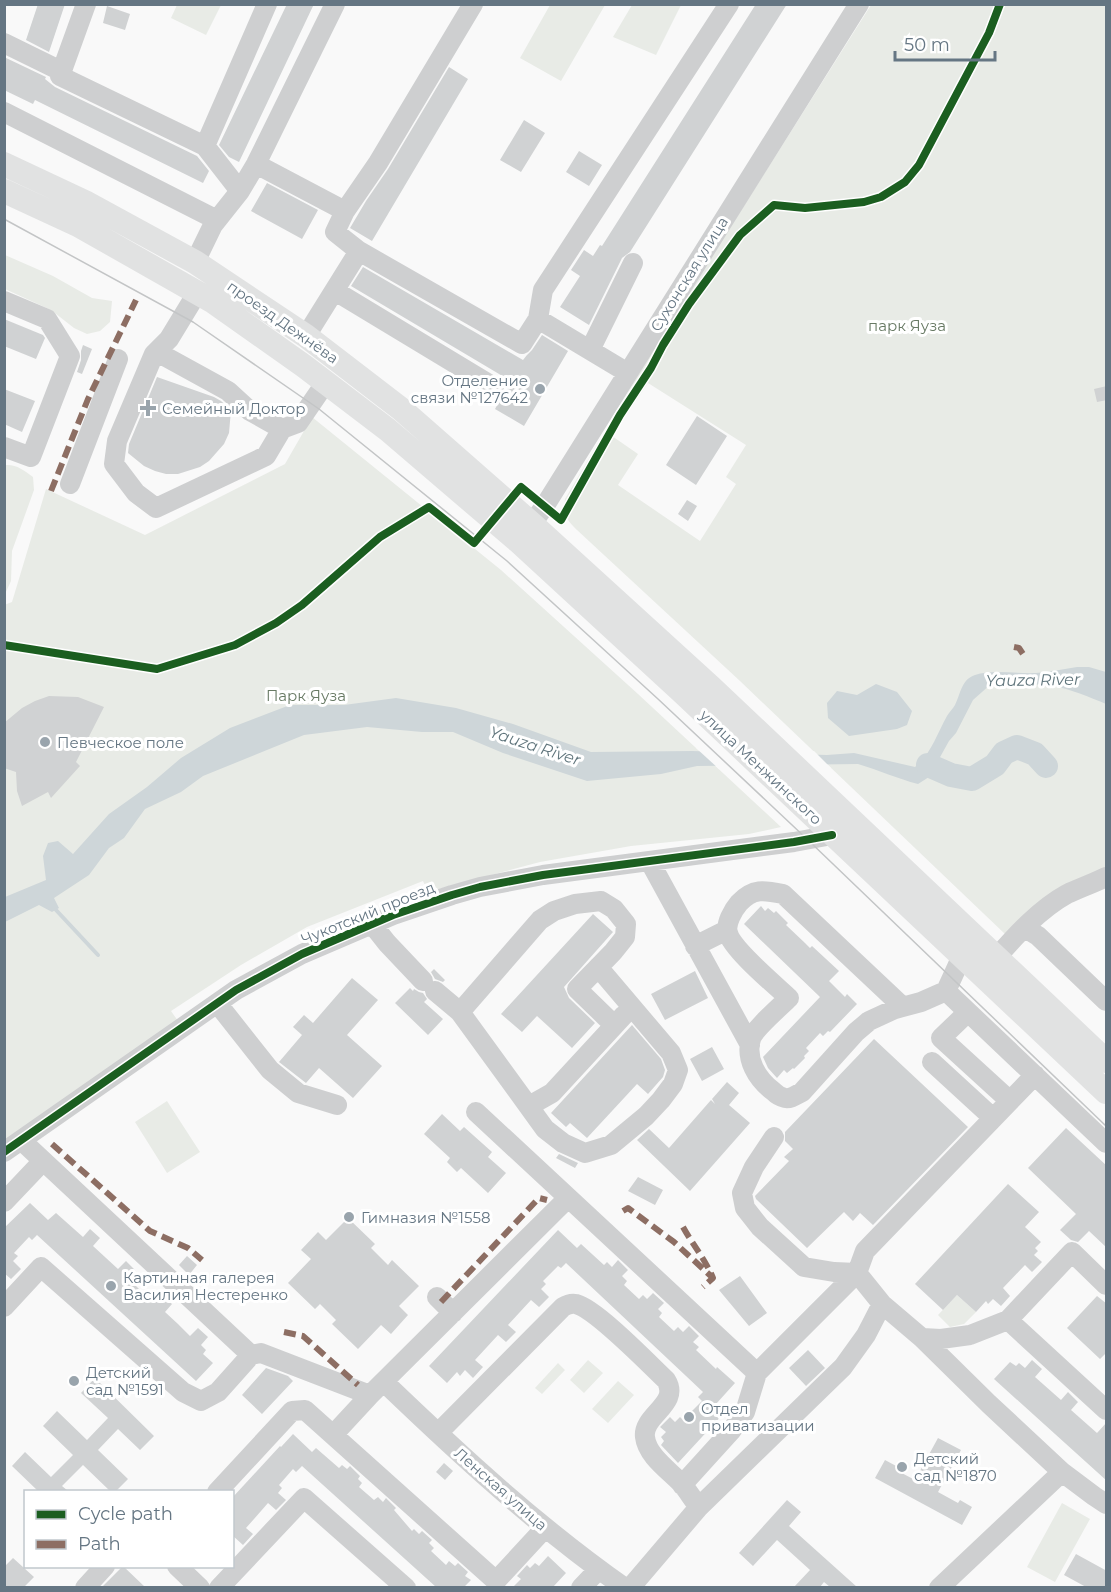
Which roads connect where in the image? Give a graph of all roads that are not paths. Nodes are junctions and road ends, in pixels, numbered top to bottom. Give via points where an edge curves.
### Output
1 (86, 4) edge
2 (267, 4) edge
3 (335, 4) edge
4 (473, 4) edge
5 (729, 4) edge
6 (858, 4) edge
7 (4, 43) edge
8 (61, 72) junction
9 (4, 112) edge
10 (205, 146) junction
11 (4, 164) edge
12 (256, 164) junction
13 (4, 191) edge
14 (240, 191) junction
15 (345, 211) junction
16 (217, 220) junction
17 (359, 251) junction
18 (195, 262) junction
19 (633, 263) dead end
20 (335, 291) junction
21 (197, 293) junction
22 (4, 301) edge
23 (538, 319) junction
24 (306, 336) junction
25 (590, 350) junction
26 (157, 352) junction
27 (118, 359) dead end
28 (628, 373) junction
29 (326, 382) junction
30 (494, 387) dead end
31 (103, 399) junction
32 (130, 410) junction
33 (282, 429) junction
34 (87, 440) junction
35 (4, 447) edge
36 (116, 452) junction
37 (70, 484) dead end
38 (525, 533) junction
39 (825, 828) junction
40 (650, 862) junction
41 (1107, 877) edge
42 (372, 924) junction
43 (1025, 928) junction
44 (727, 930) junction
45 (695, 946) junction
46 (962, 956) junction
47 (997, 957) junction
48 (598, 968) junction
49 (946, 991) junction
50 (1107, 1001) edge
51 (217, 1003) junction
52 (632, 1007) junction
53 (903, 1007) junction
54 (460, 1012) junction
55 (968, 1012) junction
56 (615, 1025) junction
57 (750, 1045) junction
58 (1107, 1061) edge
59 (932, 1062) dead end
60 (1035, 1075) junction
61 (1107, 1092) edge
62 (1010, 1101) junction
63 (338, 1106) dead end
64 (529, 1106) junction
65 (476, 1112) dead end
66 (993, 1118) junction
67 (774, 1137) dead end
68 (22, 1140) junction
69 (1107, 1143) edge
70 (4, 1152) edge
71 (43, 1161) junction
72 (568, 1198) junction
73 (4, 1202) edge
74 (857, 1273) junction
75 (1107, 1285) edge
76 (437, 1297) dead end
77 (882, 1304) junction
78 (4, 1306) edge
79 (453, 1313) junction
80 (1008, 1320) junction
81 (922, 1338) junction
82 (251, 1355) junction
83 (757, 1373) junction
84 (377, 1389) junction
85 (1107, 1410) edge
86 (438, 1434) junction
87 (333, 1435) junction
88 (1062, 1472) junction
89 (682, 1485) junction
90 (219, 1490) edge
91 (1107, 1504) edge
92 (699, 1507) junction
93 (543, 1522) junction
94 (103, 1568) edge
95 (179, 1568) edge
96 (598, 1569) junction
97 (85, 1587) edge
98 (200, 1587) edge
99 (219, 1587) edge
100 (406, 1587) edge
101 (581, 1587) edge
102 (625, 1587) edge
103 (630, 1587) edge
104 (939, 1587) edge

1 - 8 street
2 - 10 street
3 - 12 street
4 - 15 street
5 - 23 street via 543,290
6 - 28 street, Сухонская улица
7 - 8 street
8 - 10 street via 60,76
9 - 16 street
10 - 14 street
11 - 18 main road, проезд Дежнёва via 85,202
12 - 14 street
12 - 15 street
13 - 21 main road, проезд Дежнёва via 78,225
14 - 16 street
15 - 17 street via 335,232
16 - 18 street
17 - 20 street
17 - 23 street via 522,344
18 - 24 main road, проезд Дежнёва
19 - 25 street
20 - 24 street
20 - 30 street
21 - 26 street
21 - 29 main road, проезд Дежнёва
22 - 35 street via 47,319 70,356 31,457
23 - 25 street
24 - 38 main road, проезд Дежнёва via 401,409
25 - 28 street
26 - 32 street
26 - 33 street via 228,391 250,411
27 - 31 street
28 - 38 street, Сухонская улица
29 - 33 street via 298,423
29 - 38 main road, проезд Дежнёва
31 - 32 street
31 - 34 street
32 - 36 street
33 - 36 street via 266,456 156,508 136,493 114,464
34 - 36 street
34 - 37 street
38 - 39 main road, улица Менжинского via 683,693
38 - 47 main road, улица Менжинского via 711,687
39 - 40 street, Чукотский проезд via 794,842
39 - 46 main road, улица Менжинского
40 - 42 street, Чукотский проезд via 480,887
40 - 45 street
41 - 43 street via 1066,895
42 - 51 street, Чукотский проезд via 302,954
42 - 54 street via 429,986
43 - 47 street
43 - 50 street
44 - 45 street
44 - 53 street via 738,904 750,894 765,890 783,894
44 - 57 street via 732,943 789,998 752,1036
45 - 57 street
46 - 49 street
46 - 61 main road, улица Менжинского
47 - 58 main road, улица Менжинского
48 - 52 street
48 - 54 street via 625,937 626,924 601,901 554,910 540,920
48 - 56 street via 577,989
49 - 53 street
49 - 55 street
51 - 63 street via 270,1070 298,1093
51 - 68 street, Чукотский проезд
52 - 56 street
52 - 64 street via 671,1053 678,1070 673,1084 646,1116 611,1145 585,1154 545,1129
53 - 57 street via 869,1021 793,1098 778,1095 765,1085 753,1067
54 - 64 street
55 - 60 street
55 - 62 street via 935,1032
56 - 64 street via 552,1093
59 - 66 street
60 - 62 street
60 - 69 street
62 - 66 street
65 - 72 street
66 - 74 street via 865,1251
67 - 74 street via 742,1193 745,1208 804,1267
68 - 70 street, Чукотский проезд
68 - 71 street
71 - 73 street
71 - 82 street
72 - 79 street
72 - 83 street
74 - 77 street
74 - 83 street
75 - 80 street via 1072,1252
76 - 79 street
77 - 81 street
77 - 92 street via 843,1367
78 - 82 street via 41,1267 183,1392 201,1401 218,1392
79 - 84 street
80 - 81 street via 970,1335 941,1340
80 - 85 street
81 - 88 street
82 - 84 street via 261,1353
83 - 89 street via 745,1412
84 - 86 street, Ленская улица
84 - 87 street
86 - 89 street via 563,1307 578,1304 601,1320 670,1386 667,1400 645,1429 645,1437 654,1456
86 - 93 street, Ленская улица
87 - 90 street via 305,1410 292,1410
87 - 93 street via 496,1581
88 - 91 street
88 - 104 street
89 - 92 street
92 - 103 street
93 - 96 street, Ленская улица
94 - 97 street
95 - 98 street
96 - 101 street
96 - 102 street, Ленская улица
99 - 100 street via 304,1498

